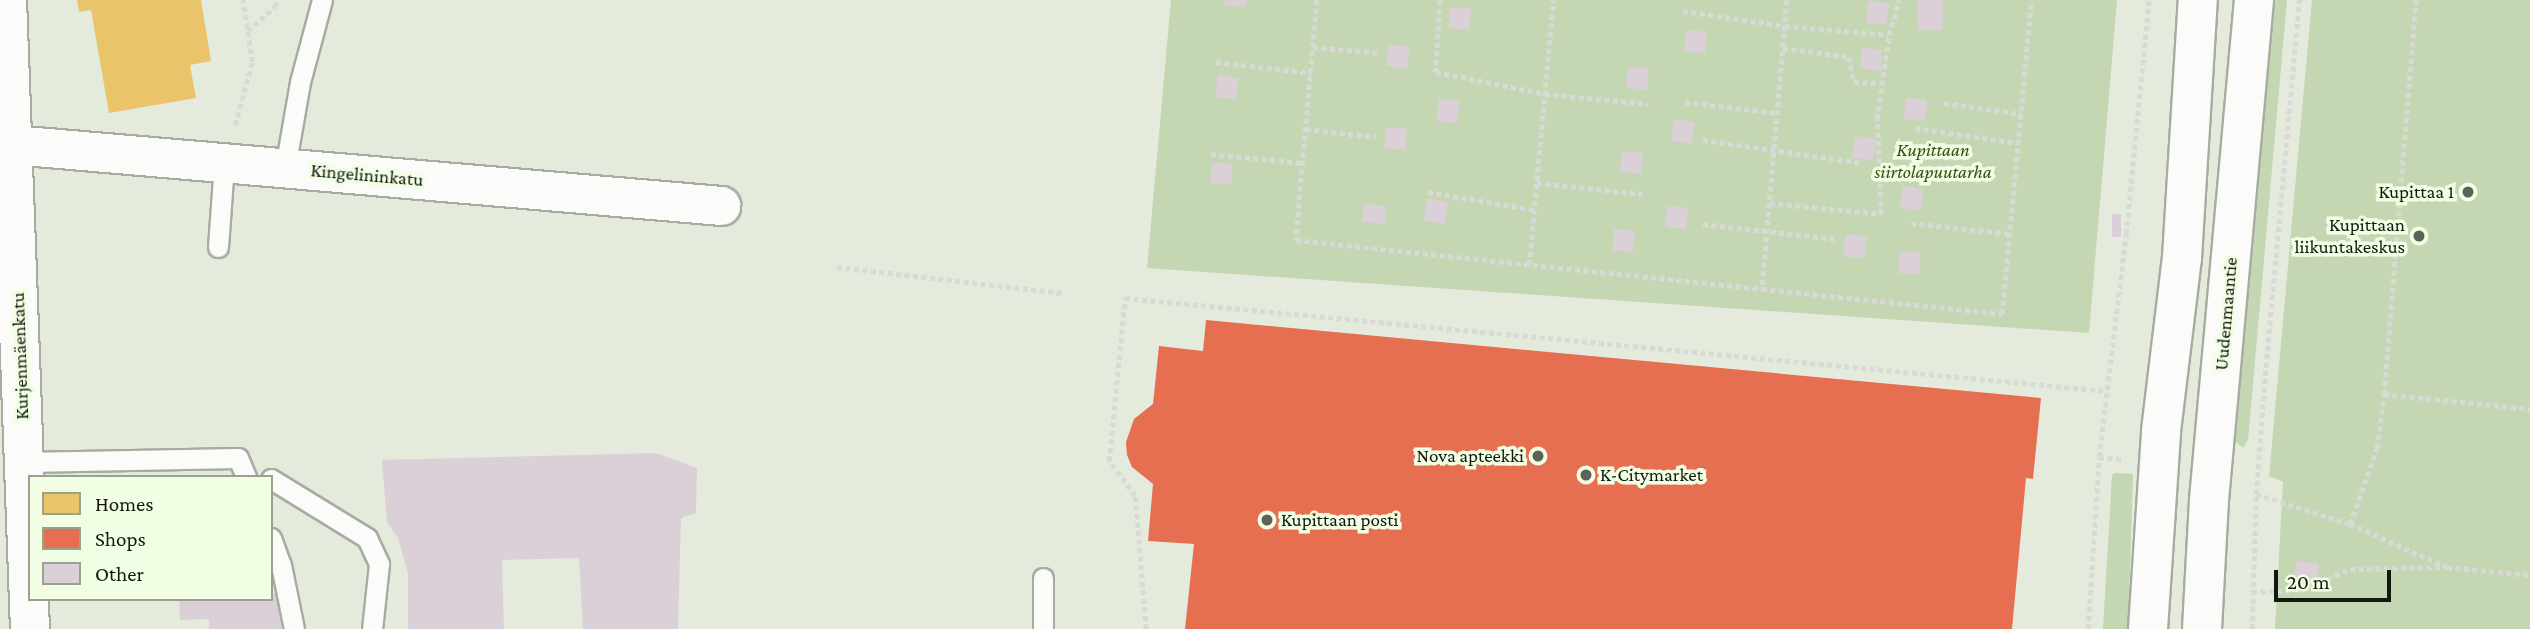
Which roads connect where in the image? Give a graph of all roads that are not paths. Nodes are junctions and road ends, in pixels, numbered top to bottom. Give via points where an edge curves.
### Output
1 (7, 0) edge
2 (322, 0) edge
3 (2198, 0) edge
4 (2255, 0) edge
5 (13, 145) junction
6 (224, 163) junction
7 (285, 168) junction
8 (721, 206) dead end
9 (218, 247) dead end
10 (11, 415) edge
11 (238, 458) junction
12 (24, 462) junction
13 (245, 475) edge
14 (265, 475) edge
15 (273, 480) edge
16 (273, 543) edge
17 (28, 573) edge
18 (1043, 578) dead end
19 (29, 601) edge
20 (30, 629) edge
21 (294, 629) edge
22 (372, 629) edge
23 (1042, 629) edge
24 (2148, 629) edge
25 (2202, 629) edge

1 - 5 street, Kurjenmäenkatu
2 - 7 lane via 300,82
3 - 24 street via 2182,258 2161,430
4 - 25 street, Uudenmaantie via 2210,490
5 - 6 street, Kingelininkatu
5 - 10 street, Kurjenmäenkatu
6 - 7 street, Kingelininkatu
6 - 9 lane
7 - 8 street, Kingelininkatu
10 - 12 street, Kurjenmäenkatu
11 - 12 lane
11 - 13 lane
11 - 14 lane
12 - 17 street, Kurjenmäenkatu
15 - 22 lane via 367,538 379,564
16 - 21 lane
18 - 23 lane
19 - 20 street, Kurjenmäenkatu

